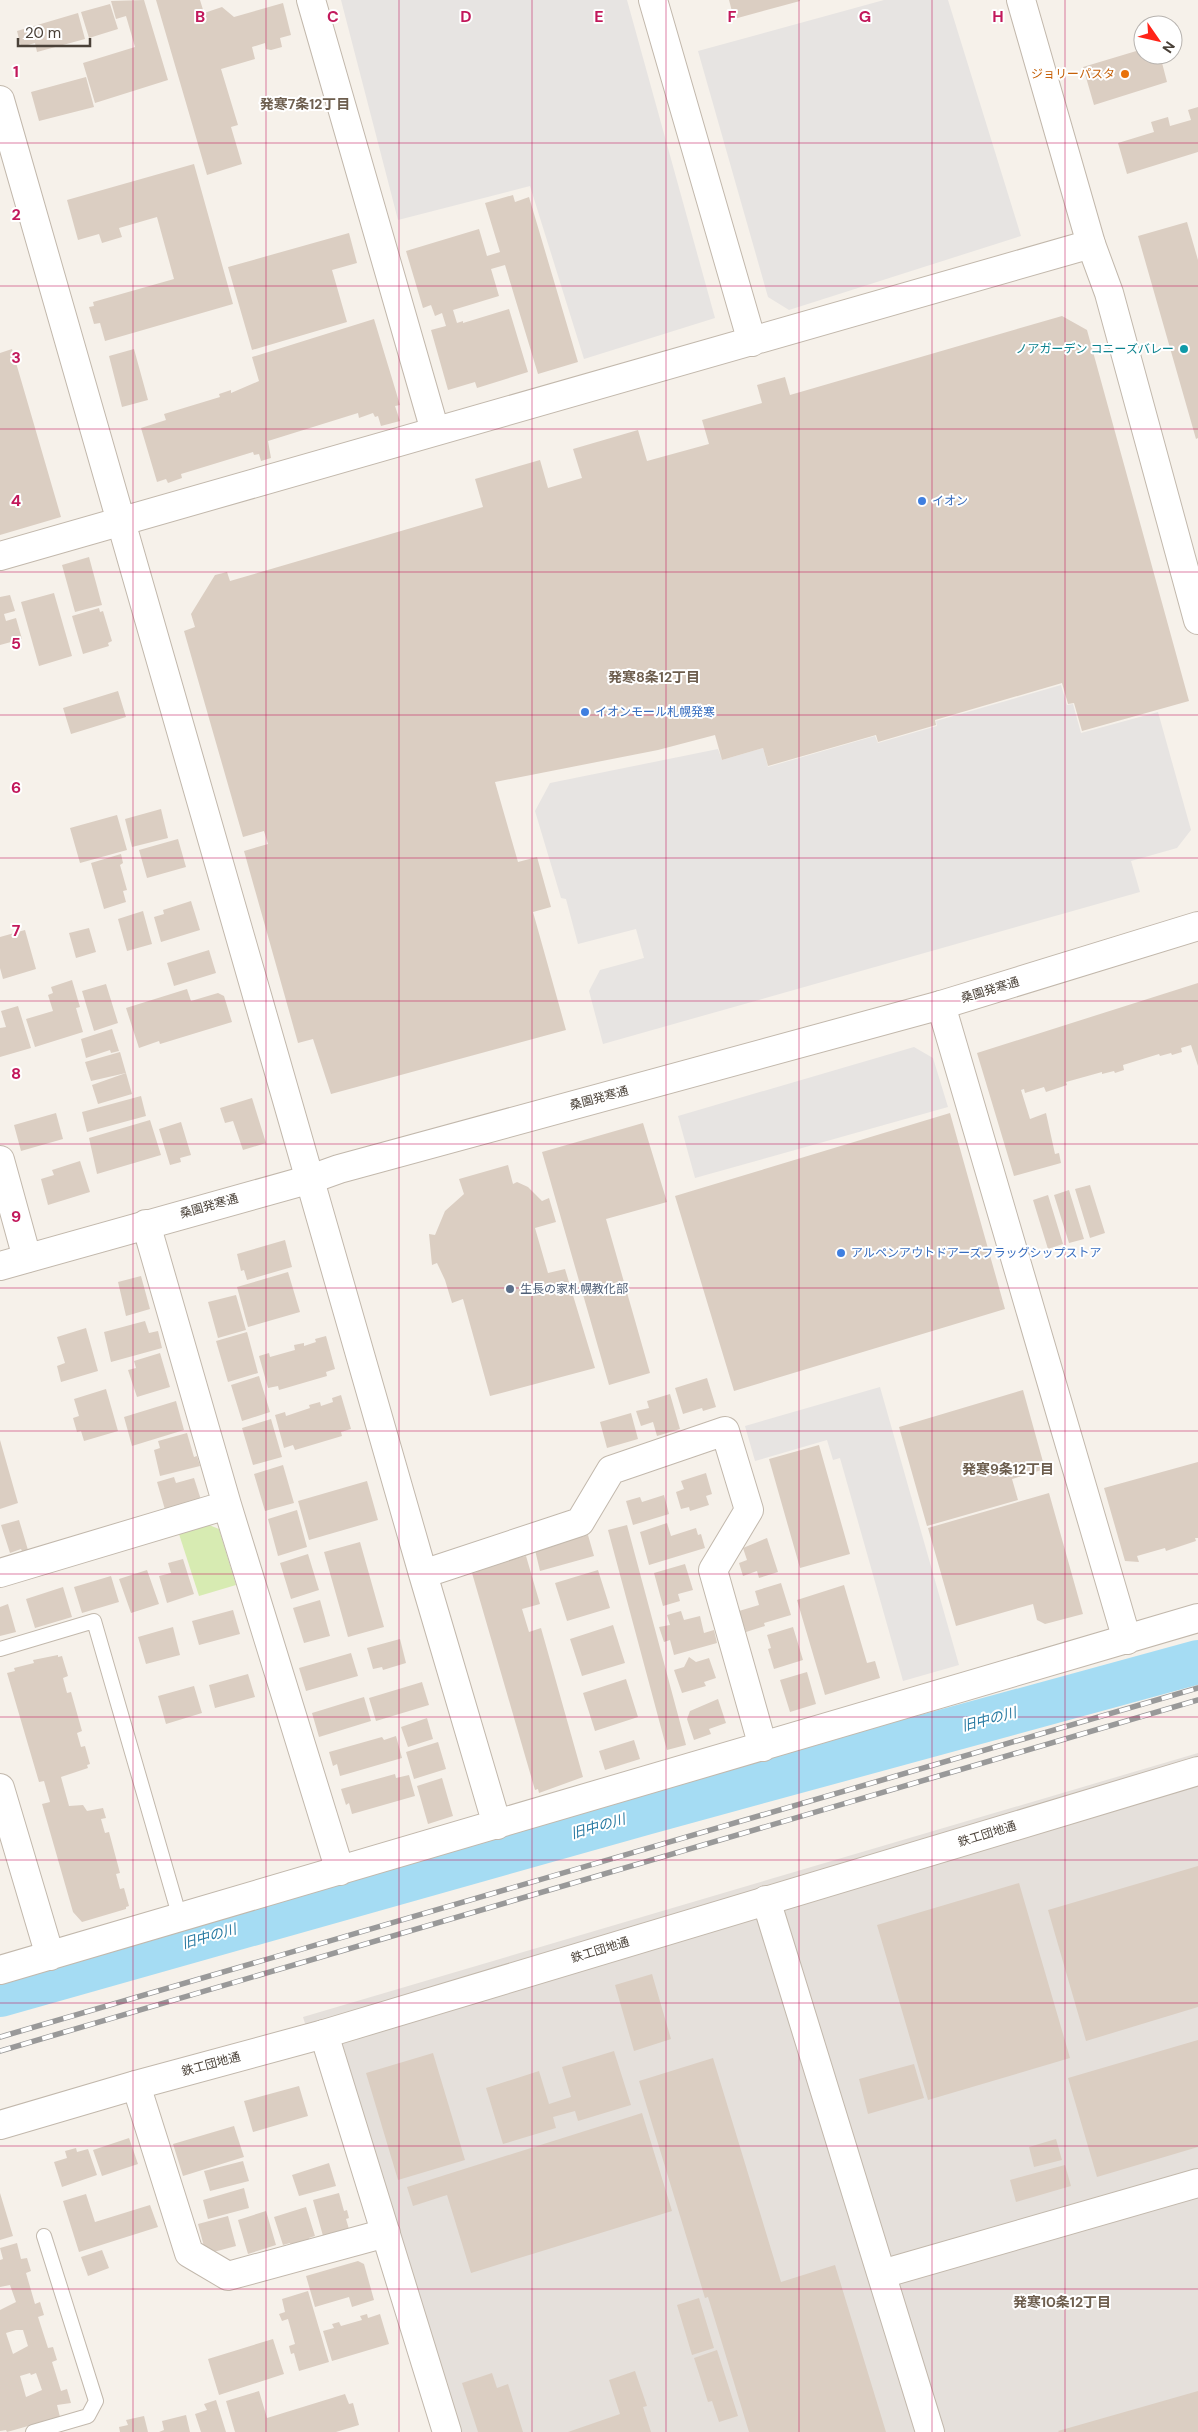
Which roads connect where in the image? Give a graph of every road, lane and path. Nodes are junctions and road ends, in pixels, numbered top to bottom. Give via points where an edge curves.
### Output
1 (310, 0) edge
2 (653, 0) edge
3 (1021, 0) edge
4 (0, 100) edge
5 (1091, 244) junction
6 (752, 342) junction
7 (435, 431) junction
8 (120, 522) junction
9 (0, 556) edge
10 (1198, 620) edge
11 (1198, 926) edge
12 (941, 1005) junction
13 (0, 1160) edge
14 (311, 1179) junction
15 (146, 1224) junction
16 (27, 1258) junction
17 (0, 1266) edge
18 (227, 1505) junction
19 (0, 1573) edge
20 (423, 1574) junction
21 (1198, 1618) edge
22 (1127, 1640) junction
23 (0, 1649) edge
24 (763, 1747) junction
25 (1198, 1771) edge
26 (0, 1788) edge
27 (497, 1825) junction
28 (340, 1871) junction
29 (766, 1900) junction
30 (180, 1918) junction
31 (50, 1956) junction
32 (0, 1970) edge
33 (324, 2034) junction
34 (136, 2084) junction
35 (0, 2125) edge
36 (1198, 2183) edge
37 (386, 2233) junction
38 (44, 2236) dead end
39 (882, 2274) junction
40 (33, 2432) edge
41 (447, 2432) edge
42 (930, 2432) edge

1 - 7 street
2 - 6 street
3 - 5 street
4 - 8 street
5 - 6 street
5 - 10 street via 1109,293
6 - 7 street
7 - 8 street
8 - 9 street
8 - 14 street
11 - 12 street, 桑園発寒通
12 - 14 street, 桑園発寒通 via 339,1168
12 - 22 street
13 - 16 street
14 - 15 street, 桑園発寒通
14 - 20 street
15 - 16 street, 桑園発寒通
15 - 18 street
16 - 17 street, 桑園発寒通
18 - 19 street
18 - 28 street
20 - 24 street via 580,1522 611,1470 725,1431 749,1510 713,1570
20 - 27 street
21 - 22 street
22 - 24 street
23 - 30 lane via 94,1622
24 - 27 street
25 - 29 street, 鉄工団地通
26 - 31 street
27 - 28 street
28 - 30 street
29 - 33 street, 鉄工団地通
29 - 39 street
30 - 31 street
31 - 32 street
33 - 34 street, 鉄工団地通
33 - 37 street
34 - 35 street, 鉄工団地通
34 - 37 street via 190,2253 228,2276
36 - 39 street
37 - 41 street
38 - 40 lane via 96,2401 88,2416
39 - 42 street

